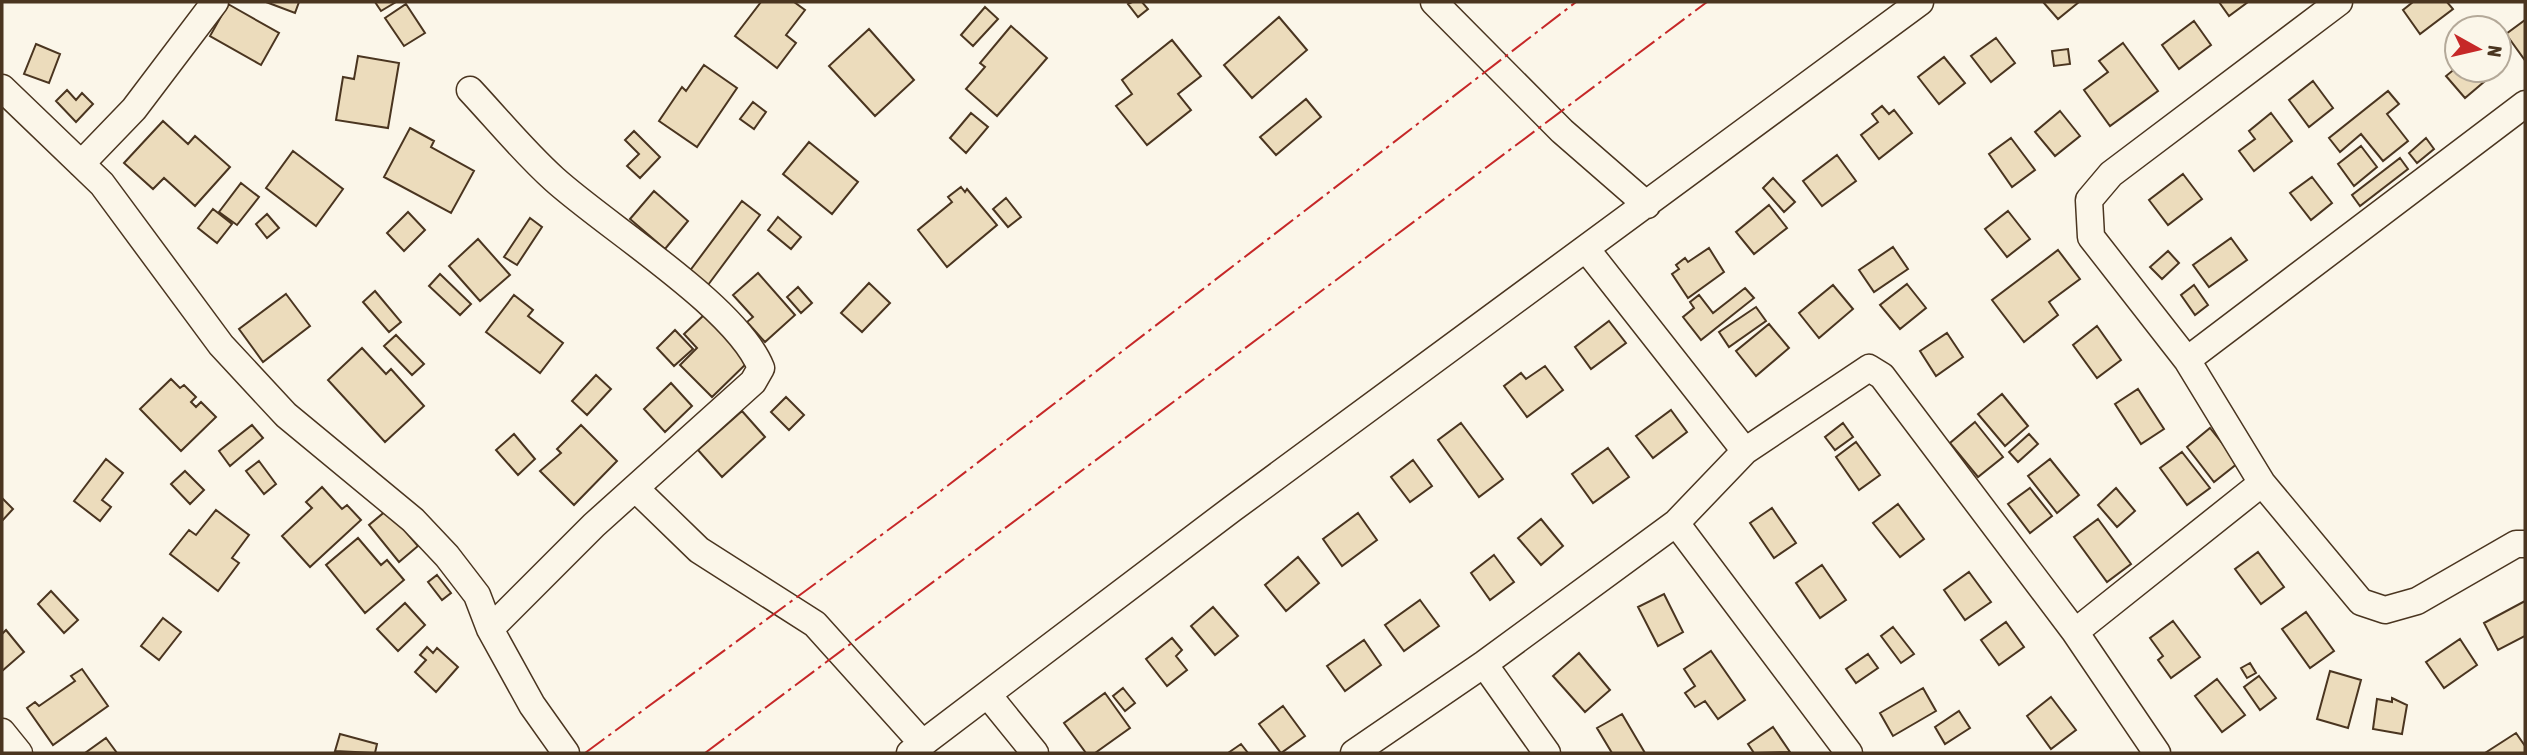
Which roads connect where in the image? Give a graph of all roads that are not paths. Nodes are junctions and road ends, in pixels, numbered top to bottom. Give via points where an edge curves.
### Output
1 (215, 2) edge
2 (1434, 2) edge
3 (1920, 2) edge
4 (2339, 2) edge
5 (2, 88) edge
6 (470, 90) dead end
7 (2525, 104) edge
8 (81, 164) junction
9 (1647, 205) junction
10 (1587, 250) junction
11 (2187, 360) junction
12 (1745, 451) junction
13 (2262, 483) junction
14 (635, 488) junction
15 (1676, 523) junction
16 (2525, 544) edge
17 (490, 629) junction
18 (2075, 632) junction
19 (1484, 664) junction
20 (988, 695) junction
21 (2, 732) edge
22 (916, 748) edge
23 (19, 753) edge
24 (566, 753) edge
25 (1035, 753) edge
26 (1354, 753) edge
27 (1547, 753) edge
28 (1849, 753) edge
29 (2157, 753) edge

1 - 8 street via 134,109
2 - 9 street via 1562,131
3 - 9 street
4 - 11 street via 2111,174 2089,200 2091,237
5 - 8 street
6 - 14 street via 554,178 725,317 756,355 761,368 753,382
7 - 11 street
8 - 17 street via 102,184 221,345 286,415 413,520 447,556 477,595
9 - 10 street
10 - 12 street
10 - 20 street via 1231,509
11 - 13 street
12 - 15 street
12 - 18 street via 1869,368 1881,376
13 - 16 street via 2361,602 2385,610 2417,601 2516,544
13 - 18 street
14 - 17 street
14 - 22 street via 699,550 815,624
15 - 19 street
15 - 28 street
17 - 24 street via 532,705
18 - 29 street
19 - 26 street
19 - 27 street
20 - 22 street
20 - 25 street
21 - 23 street

